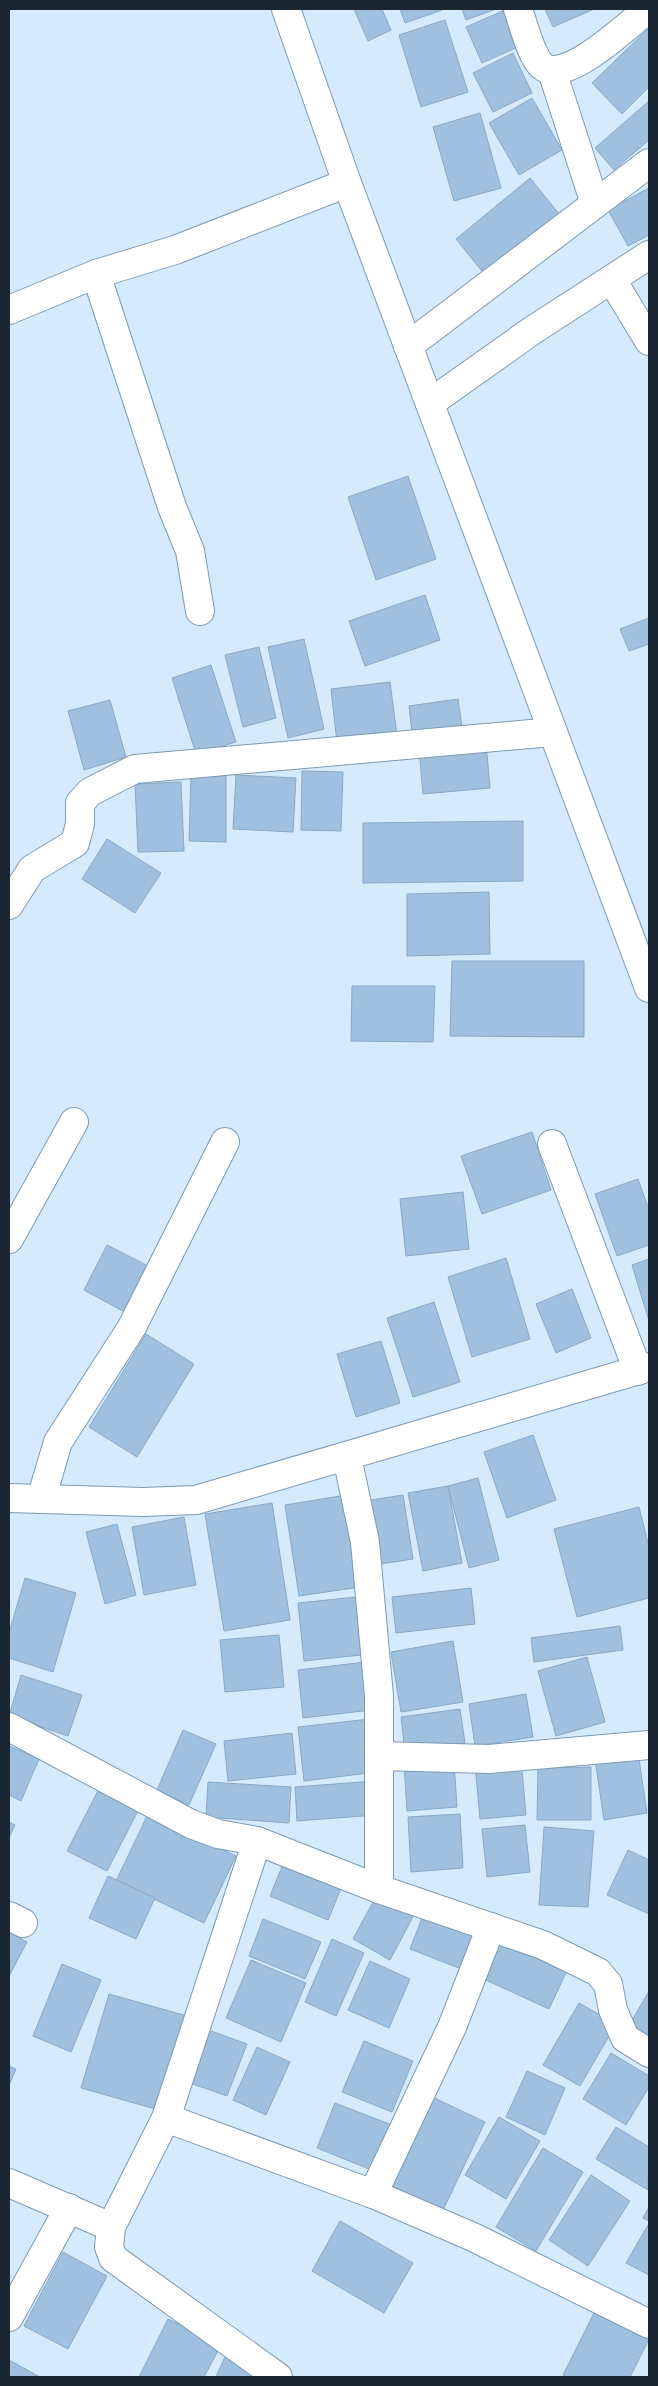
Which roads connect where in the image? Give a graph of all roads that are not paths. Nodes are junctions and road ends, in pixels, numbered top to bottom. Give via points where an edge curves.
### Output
1 (286, 9) edge
2 (518, 9) edge
3 (648, 9) edge
4 (552, 71) junction
5 (649, 163) edge
6 (347, 183) junction
7 (595, 204) junction
8 (649, 254) edge
9 (96, 274) junction
10 (612, 280) junction
11 (9, 310) edge
12 (649, 341) edge
13 (408, 346) junction
14 (430, 403) junction
15 (200, 611) dead end
16 (553, 732) junction
17 (9, 905) edge
18 (648, 981) edge
19 (74, 1122) dead end
20 (225, 1142) dead end
21 (552, 1144) dead end
22 (9, 1239) edge
23 (644, 1369) edge
24 (347, 1457) junction
25 (9, 1498) edge
26 (41, 1499) junction
27 (9, 1727) edge
28 (649, 1745) edge
29 (379, 1756) junction
30 (257, 1841) junction
31 (379, 1889) junction
32 (491, 1927) junction
33 (649, 2054) edge
34 (166, 2118) junction
35 (9, 2183) edge
36 (373, 2194) junction
37 (69, 2208) junction
38 (111, 2227) junction
39 (9, 2317) edge
40 (649, 2324) edge
41 (278, 2377) edge

1 - 6 street
2 - 4 street via 534,54 542,66
3 - 4 street via 580,62 564,70
4 - 7 street
5 - 7 street
6 - 9 street via 175,250
6 - 13 street
7 - 13 street
8 - 10 street
9 - 11 street
9 - 15 street via 172,507 190,551
10 - 12 street
10 - 14 street via 533,330
13 - 14 street
14 - 16 street
16 - 17 street via 135,769 90,792 80,803 80,824 75,843 32,869
16 - 18 street
19 - 22 street
20 - 26 street via 132,1327 58,1442
21 - 23 street
23 - 24 street
24 - 26 street via 196,1500
24 - 29 street via 365,1542 379,1696
25 - 26 street
27 - 30 street via 191,1824 218,1834
28 - 29 street via 489,1759
29 - 31 street
30 - 31 street
30 - 34 street
31 - 32 street
32 - 33 street via 543,1945 598,1972 608,1984 613,2010 625,2038
32 - 36 street via 452,2027
34 - 36 street
34 - 38 street
35 - 37 street
36 - 40 street via 473,2237
37 - 38 street
37 - 39 street
38 - 41 street via 109,2247 113,2258

